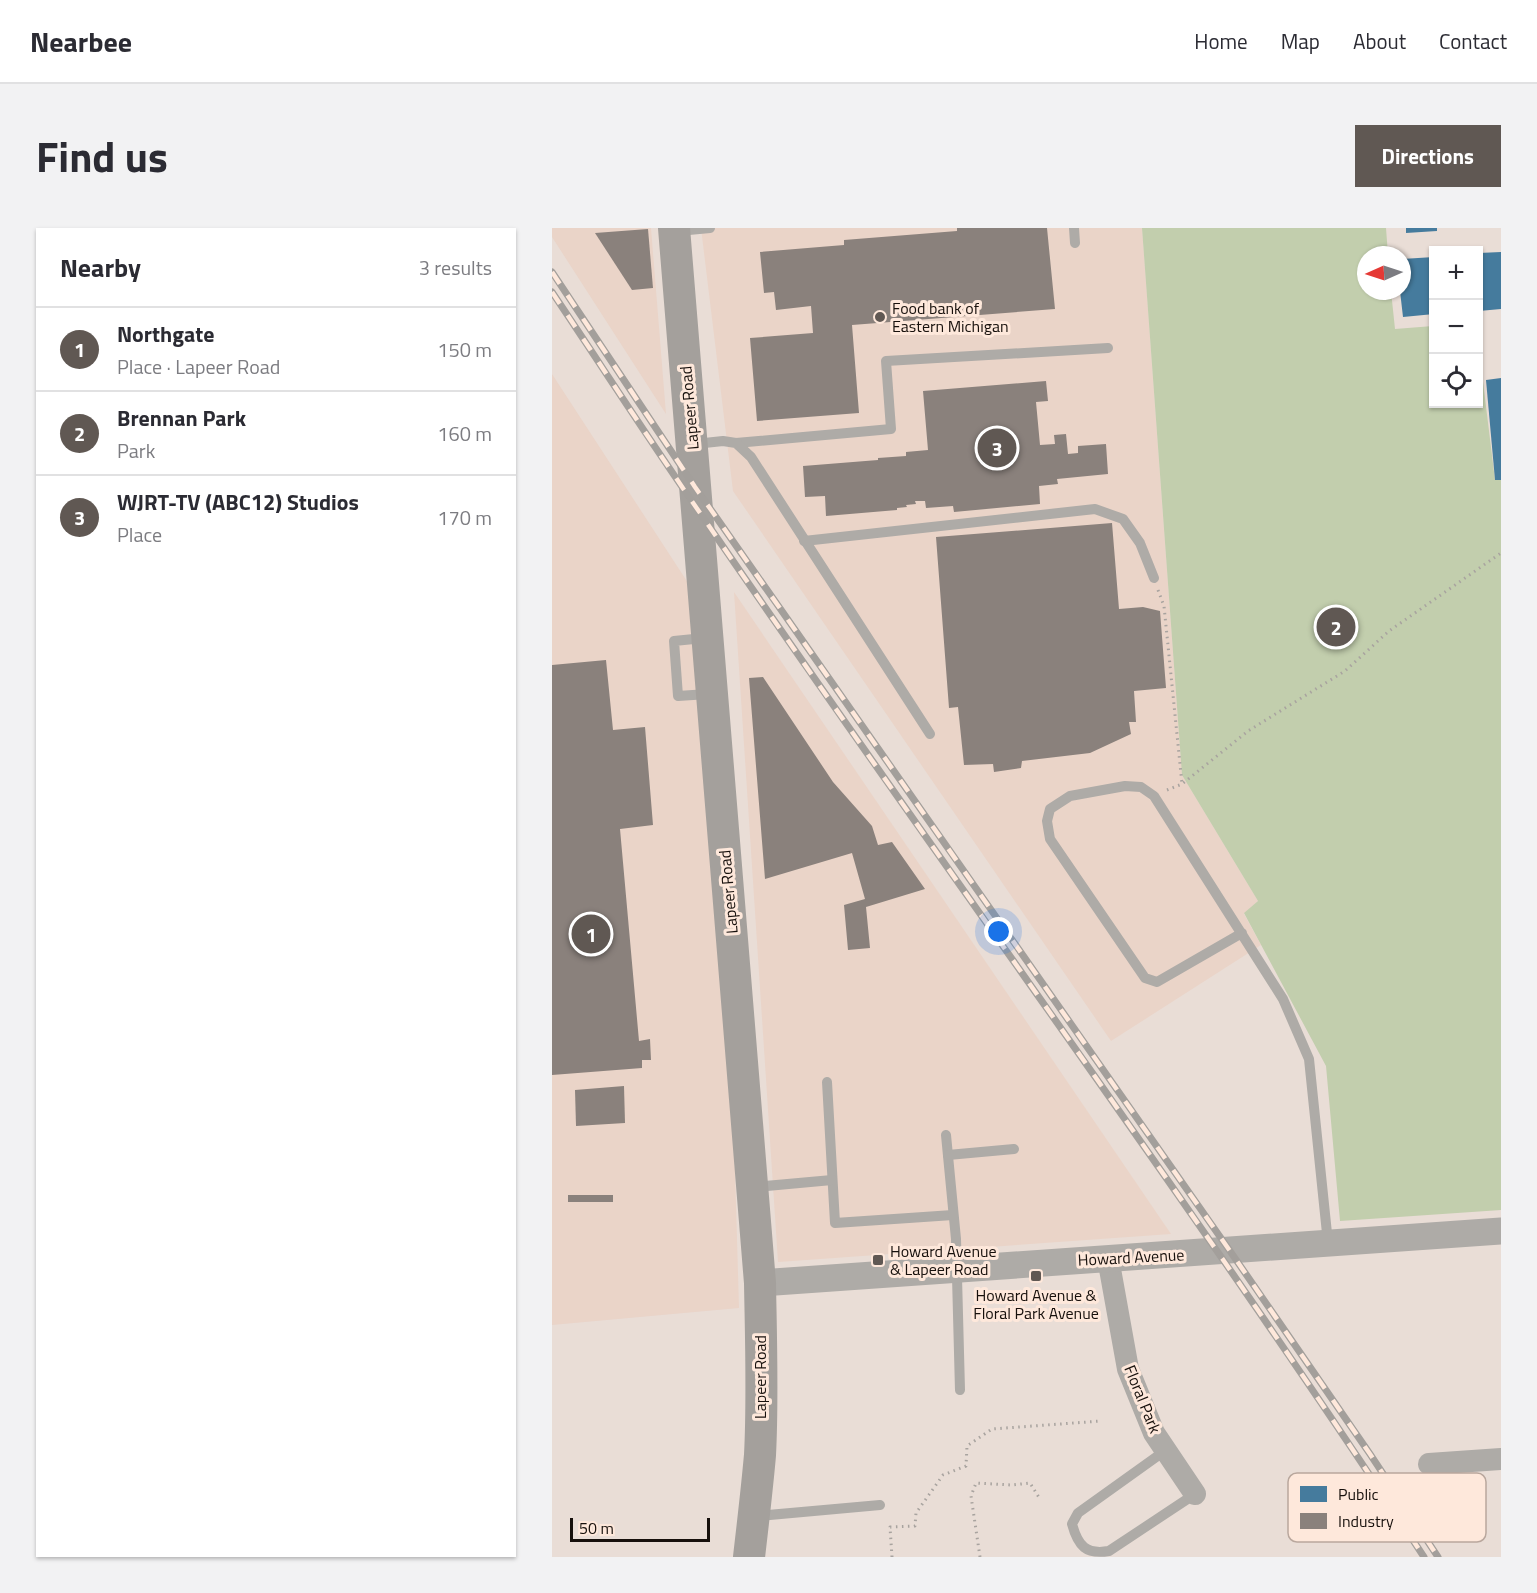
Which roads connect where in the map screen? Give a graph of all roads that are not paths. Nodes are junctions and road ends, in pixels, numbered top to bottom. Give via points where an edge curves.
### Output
1 (710, 228) edge
2 (1074, 228) edge
3 (675, 230) edge
4 (1076, 243) dead end
5 (1108, 348) dead end
6 (736, 443) junction
7 (692, 445) junction
8 (804, 540) junction
9 (1154, 578) road end
10 (930, 734) dead end
11 (1242, 933) junction
12 (826, 1082) dead end
13 (946, 1135) dead end
14 (1014, 1149) dead end
15 (948, 1155) junction
16 (832, 1180) junction
17 (752, 1187) junction
18 (953, 1215) junction
19 (1501, 1231) edge
20 (1328, 1243) junction
21 (1108, 1258) junction
22 (957, 1269) junction
23 (760, 1283) junction
24 (960, 1390) dead end
25 (1166, 1450) junction
26 (1501, 1459) edge
27 (1429, 1464) dead end
28 (1196, 1494) joint
29 (880, 1504) dead end
30 (754, 1516) junction
31 (748, 1557) edge

1 - 3 lane
2 - 4 lane
3 - 7 main road, Lapeer Road
5 - 6 lane via 886,361 891,429
6 - 7 lane
6 - 8 lane via 751,457
7 - 17 main road, Lapeer Road
8 - 9 lane via 1095,509 1123,519 1140,543
8 - 10 lane
11 - 11 lane via 1154,796 1141,787 1125,786 1070,796 1050,809 1050,839 1145,978 1157,982
11 - 20 lane via 1283,999 1309,1059
12 - 16 lane
13 - 15 lane
14 - 15 lane
15 - 18 lane
16 - 17 lane
16 - 18 lane via 835,1223
17 - 23 main road, Lapeer Road
18 - 22 lane
19 - 20 street, Howard Avenue
20 - 21 street, Howard Avenue
21 - 22 street, Howard Avenue
21 - 25 street, Floral Park via 1128,1369 1154,1433
22 - 23 street, Howard Avenue
22 - 24 lane
23 - 30 main road, Lapeer Road via 760,1454
25 - 28 street, Floral Park
25 - 28 lane via 1078,1513 1072,1524 1084,1548 1097,1553 1108,1551
26 - 27 street
29 - 30 lane
30 - 31 main road, Lapeer Road

